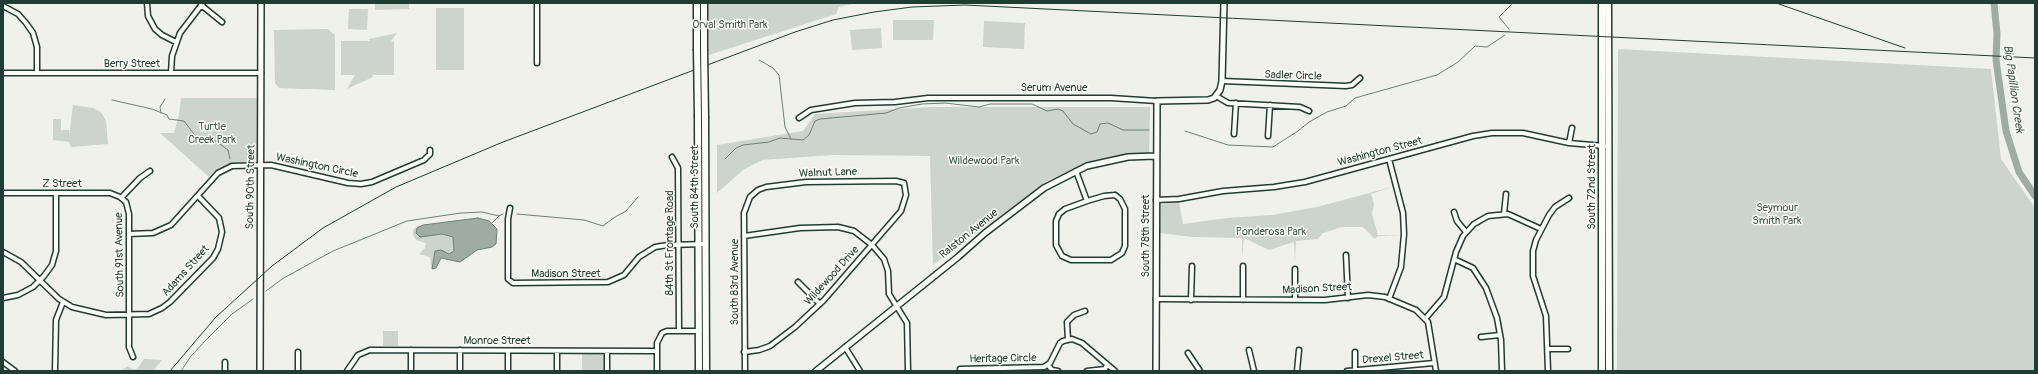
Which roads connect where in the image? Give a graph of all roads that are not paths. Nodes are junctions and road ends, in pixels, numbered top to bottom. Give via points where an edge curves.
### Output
1 (147, 3) edge
2 (261, 3) edge
3 (537, 3) edge
4 (697, 3) edge
5 (704, 3) edge
6 (1224, 3) edge
7 (1602, 3) edge
8 (1608, 3) edge
9 (202, 4) edge
10 (3, 6) edge
11 (222, 22) dead end
12 (176, 42) junction
13 (537, 62) dead end
14 (3, 73) edge
15 (38, 73) junction
16 (171, 73) junction
17 (261, 73) junction
18 (1360, 78) dead end
19 (1222, 81) junction
20 (1216, 96) junction
21 (1157, 101) junction
22 (1236, 103) junction
23 (1270, 105) junction
24 (1309, 111) dead end
25 (799, 118) dead end
26 (1572, 128) dead end
27 (1234, 134) dead end
28 (1268, 136) dead end
29 (1569, 144) junction
30 (1605, 146) junction
31 (430, 150) dead end
32 (1155, 156) junction
33 (672, 157) dead end
34 (1389, 159) junction
35 (261, 165) junction
36 (150, 171) dead end
37 (1076, 171) junction
38 (905, 185) joint
39 (3, 193) edge
40 (56, 193) junction
41 (752, 194) joint
42 (1506, 194) dead end
43 (198, 196) junction
44 (121, 198) junction
45 (1569, 198) dead end
46 (1156, 200) junction
47 (1087, 201) junction
48 (510, 208) dead end
49 (1454, 212) dead end
50 (1504, 214) junction
51 (1541, 229) junction
52 (1466, 232) junction
53 (130, 234) junction
54 (744, 236) junction
55 (679, 244) junction
56 (699, 244) junction
57 (706, 244) junction
58 (872, 245) junction
59 (3, 252) edge
60 (1346, 255) dead end
61 (1454, 259) junction
62 (1192, 266) dead end
63 (1243, 266) dead end
64 (1295, 270) dead end
65 (40, 280) junction
66 (798, 282) dead end
67 (3, 298) edge
68 (1348, 298) junction
69 (1156, 299) junction
70 (1389, 299) junction
71 (1191, 300) junction
72 (1243, 300) junction
73 (1295, 300) junction
74 (63, 302) junction
75 (820, 304) junction
76 (896, 306) junction
77 (1085, 311) dead end
78 (129, 316) junction
79 (1425, 319) junction
80 (679, 330) junction
81 (700, 331) junction
82 (1500, 334) junction
83 (1481, 337) dead end
84 (1068, 340) junction
85 (845, 348) junction
86 (1548, 349) junction
87 (1568, 349) dead end
88 (411, 350) junction
89 (460, 350) junction
90 (656, 350) junction
91 (1249, 350) dead end
92 (1299, 350) dead end
93 (508, 351) junction
94 (557, 351) junction
95 (607, 351) junction
96 (298, 352) dead end
97 (744, 352) junction
98 (1355, 352) dead end
99 (1188, 353) dead end
100 (133, 357) dead end
101 (3, 362) edge
102 (225, 362) dead end
103 (1434, 363) junction
104 (1048, 365) junction
105 (1107, 365) junction
106 (960, 369) dead end
107 (15, 371) edge
108 (55, 371) edge
109 (225, 371) edge
110 (260, 371) edge
111 (298, 371) edge
112 (348, 371) edge
113 (411, 371) edge
114 (460, 371) edge
115 (508, 371) edge
116 (557, 371) edge
117 (607, 371) edge
118 (657, 371) edge
119 (700, 371) edge
120 (706, 371) edge
121 (744, 371) edge
122 (816, 371) edge
123 (860, 371) edge
124 (908, 371) edge
125 (1058, 371) edge
126 (1087, 371) edge
127 (1115, 371) edge
128 (1156, 371) edge
129 (1200, 371) edge
130 (1254, 371) edge
131 (1297, 371) edge
132 (1347, 371) edge
133 (1355, 371) edge
134 (1436, 371) edge
135 (1502, 371) edge
136 (1548, 371) edge
137 (1602, 371) edge
138 (1609, 371) edge

1 - 12 street via 148,16 155,29
2 - 17 street, South 90th Street
3 - 13 street
4 - 56 main road, South 84th Street, bridge
5 - 57 main road, South 84th Street, bridge
6 - 19 street
7 - 30 main road, South 72nd Street
8 - 30 main road, South 72nd Street
9 - 11 street
9 - 12 street via 183,28
10 - 15 street via 18,14 33,33 37,47
12 - 16 street
14 - 15 street, Berry Street
15 - 16 street, Berry Street
16 - 17 street, Berry Street
17 - 35 street, South 90th Street
18 - 19 street, Sadler Circle via 1352,85 1346,86
19 - 20 street
20 - 21 street, Serum Avenue via 1208,100
20 - 22 street
21 - 25 street, Serum Avenue via 1111,98 928,98 855,103 810,110
21 - 32 street, South 78th Street
22 - 23 street
22 - 27 street
23 - 24 street via 1300,107
23 - 28 street
26 - 29 street
29 - 30 street, Washington Street
29 - 34 street, Washington Street via 1523,133 1492,133
30 - 137 main road, South 72nd Street
30 - 138 main road, South 72nd Street
31 - 35 street, Washington Circle via 430,154 424,160 372,182 361,184 279,166
32 - 37 street, Ralston Avenue via 1113,160
32 - 46 street, South 78th Street
33 - 55 street, 84th St Frontage Road via 678,168
34 - 46 street, Washington Street via 1286,185
34 - 70 street via 1403,213 1404,234 1401,267
35 - 43 street via 238,165 226,169 218,173
35 - 110 street, South 90th Street
36 - 44 street
37 - 47 street
37 - 76 street, Ralston Avenue via 1044,188
38 - 41 street, Walnut Lane via 896,181 806,182 766,187
38 - 58 street, Wildewood Drive via 906,195 901,211
39 - 40 street, Z Street
40 - 44 street, Z Street via 110,193
40 - 65 street via 55,256 49,271
41 - 54 street, South 83rd Avenue via 744,209
42 - 50 street
43 - 53 street via 165,229 153,233
43 - 78 street, Adams Street via 217,214 221,224 221,240 217,252 166,306 149,314
44 - 53 street, South 91st Avenue via 129,210
45 - 51 street via 1553,210
46 - 69 street, South 78th Street
47 - 47 street via 1108,195 1120,199 1125,209 1125,246 1116,258 1071,260 1062,256 1057,249 1056,221 1059,214 1065,209
48 - 55 street, Madison Street via 509,282 608,282 624,275 639,257 650,249 661,245
49 - 52 street via 1457,221
50 - 51 street
50 - 52 street via 1483,218
51 - 86 street via 1534,246 1532,266 1546,316
52 - 61 street
53 - 78 street, South 91st Avenue
54 - 58 street via 800,228 838,227 854,231
54 - 97 street, South 83rd Avenue
55 - 56 street, Madison Street
55 - 80 street, 84th St Frontage Road
56 - 57 street, Madison Street
56 - 81 main road, South 84th Street
57 - 120 main road, South 84th Street
58 - 75 street, Wildewood Drive
58 - 76 street via 885,262 888,271 887,288
59 - 65 street, Adams Street via 21,262
60 - 68 street
61 - 79 street via 1444,297
61 - 82 street via 1470,266 1479,275 1494,306
62 - 71 street
63 - 72 street
64 - 73 street
65 - 67 street via 23,293
65 - 74 street, Adams Street
66 - 75 street
68 - 70 street, Madison Street via 1374,294
68 - 73 street, Madison Street
69 - 71 street, Madison Street
69 - 128 street, South 78th Street
70 - 79 street, Madison Street via 1416,310
71 - 72 street, Madison Street
72 - 73 street, Madison Street
74 - 78 street, Adams Street via 90,313
74 - 108 street via 56,320
75 - 97 street, Wildewood Drive via 770,346
76 - 85 street, Ralston Avenue
76 - 124 street via 904,316 907,326
77 - 84 street via 1074,315 1067,322
78 - 100 street, South 91st Avenue via 129,347
79 - 103 street via 1430,331
80 - 81 street
80 - 90 street via 662,334
81 - 119 main road, South 84th Street
82 - 83 street
82 - 135 street
84 - 104 street, Heritage Circle via 1058,346
84 - 105 street via 1079,340
85 - 122 street, Ralston Avenue
85 - 123 street
86 - 87 street
86 - 136 street
88 - 89 street, Monroe Street
88 - 112 street, Monroe Street via 366,351 358,355
88 - 113 street
89 - 93 street, Monroe Street
89 - 114 street
90 - 95 street, Monroe Street
90 - 118 street
91 - 130 street
92 - 131 street
93 - 94 street, Monroe Street
93 - 115 street
94 - 95 street, Monroe Street
94 - 116 street
95 - 117 street
96 - 111 street
97 - 121 street, South 83rd Avenue
98 - 133 street
99 - 129 street
101 - 107 street
102 - 109 street
103 - 133 street, Drexel Street
103 - 134 street, Drexel Street
104 - 106 street, Heritage Circle via 1037,369
104 - 125 street via 1052,370
105 - 126 street via 1105,369
105 - 127 street
132 - 133 street, Drexel Street

